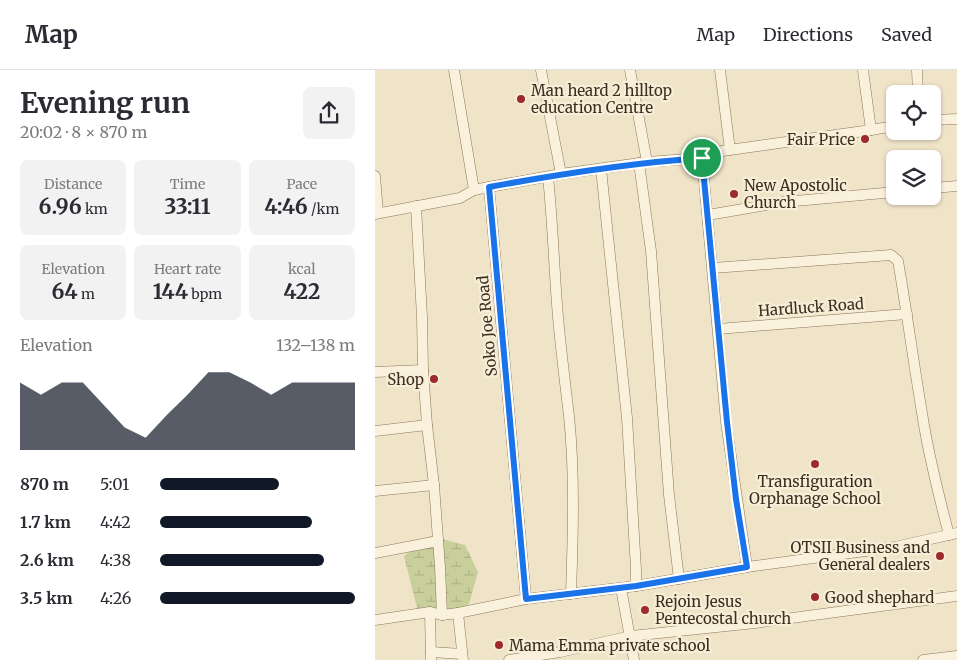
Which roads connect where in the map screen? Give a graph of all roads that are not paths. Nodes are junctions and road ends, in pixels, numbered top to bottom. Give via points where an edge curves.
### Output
1 (455, 70) edge
2 (541, 70) edge
3 (630, 70) edge
4 (720, 70) edge
5 (863, 70) edge
6 (917, 70) edge
7 (918, 85) edge
8 (957, 119) edge
9 (941, 120) edge
10 (886, 128) edge
11 (871, 130) junction
12 (731, 150) junction
13 (702, 158) junction
14 (643, 163) junction
15 (601, 169) junction
16 (561, 174) junction
17 (375, 176) edge
18 (549, 177) junction
19 (957, 186) edge
20 (489, 187) junction
21 (941, 187) edge
22 (474, 190) junction
23 (886, 193) edge
24 (416, 206) junction
25 (376, 213) edge
26 (708, 215) junction
27 (713, 268) junction
28 (907, 314) junction
29 (718, 328) junction
30 (423, 370) junction
31 (375, 372) edge
32 (427, 425) junction
33 (375, 431) edge
34 (434, 485) junction
35 (375, 490) edge
36 (953, 534) edge
37 (438, 541) junction
38 (375, 553) edge
39 (747, 567) junction
40 (679, 579) junction
41 (636, 586) junction
42 (621, 588) junction
43 (571, 594) junction
44 (957, 596) edge
45 (526, 599) junction
46 (430, 612) junction
47 (459, 613) junction
48 (442, 615) junction
49 (375, 620) edge
50 (631, 636) junction
51 (431, 656) edge
52 (957, 656) edge
53 (462, 657) edge
54 (509, 660) edge
55 (634, 660) edge
56 (923, 660) edge

1 - 22 street
2 - 16 street
3 - 14 street
4 - 12 street
5 - 11 street
6 - 7 street
8 - 9 street
10 - 11 street
11 - 12 street
12 - 13 street
13 - 14 street
13 - 26 street
14 - 15 street
14 - 40 street via 669,495
15 - 16 street
15 - 41 street via 627,418
16 - 18 street
17 - 25 street
18 - 20 street
18 - 43 street via 574,510
19 - 21 street
20 - 22 street
20 - 45 street, Soko Joe Road
22 - 24 street via 460,198
23 - 26 street via 784,202
24 - 25 street
24 - 30 street
26 - 27 street
27 - 28 street via 891,255 898,260
27 - 29 street
28 - 29 street, Hardluck Road
28 - 36 street via 932,465
29 - 39 street via 730,450
30 - 31 street
30 - 32 street
32 - 33 street
32 - 34 street
34 - 35 street
34 - 37 street
36 - 39 street via 895,547
37 - 38 street
37 - 48 street
39 - 40 street
40 - 41 street
41 - 42 street
42 - 43 street
42 - 50 street
43 - 45 street
44 - 50 street
45 - 47 street
46 - 48 street
46 - 49 street
46 - 51 street
47 - 48 street
47 - 53 street
50 - 54 street
50 - 55 street
51 - 53 street
52 - 56 street

